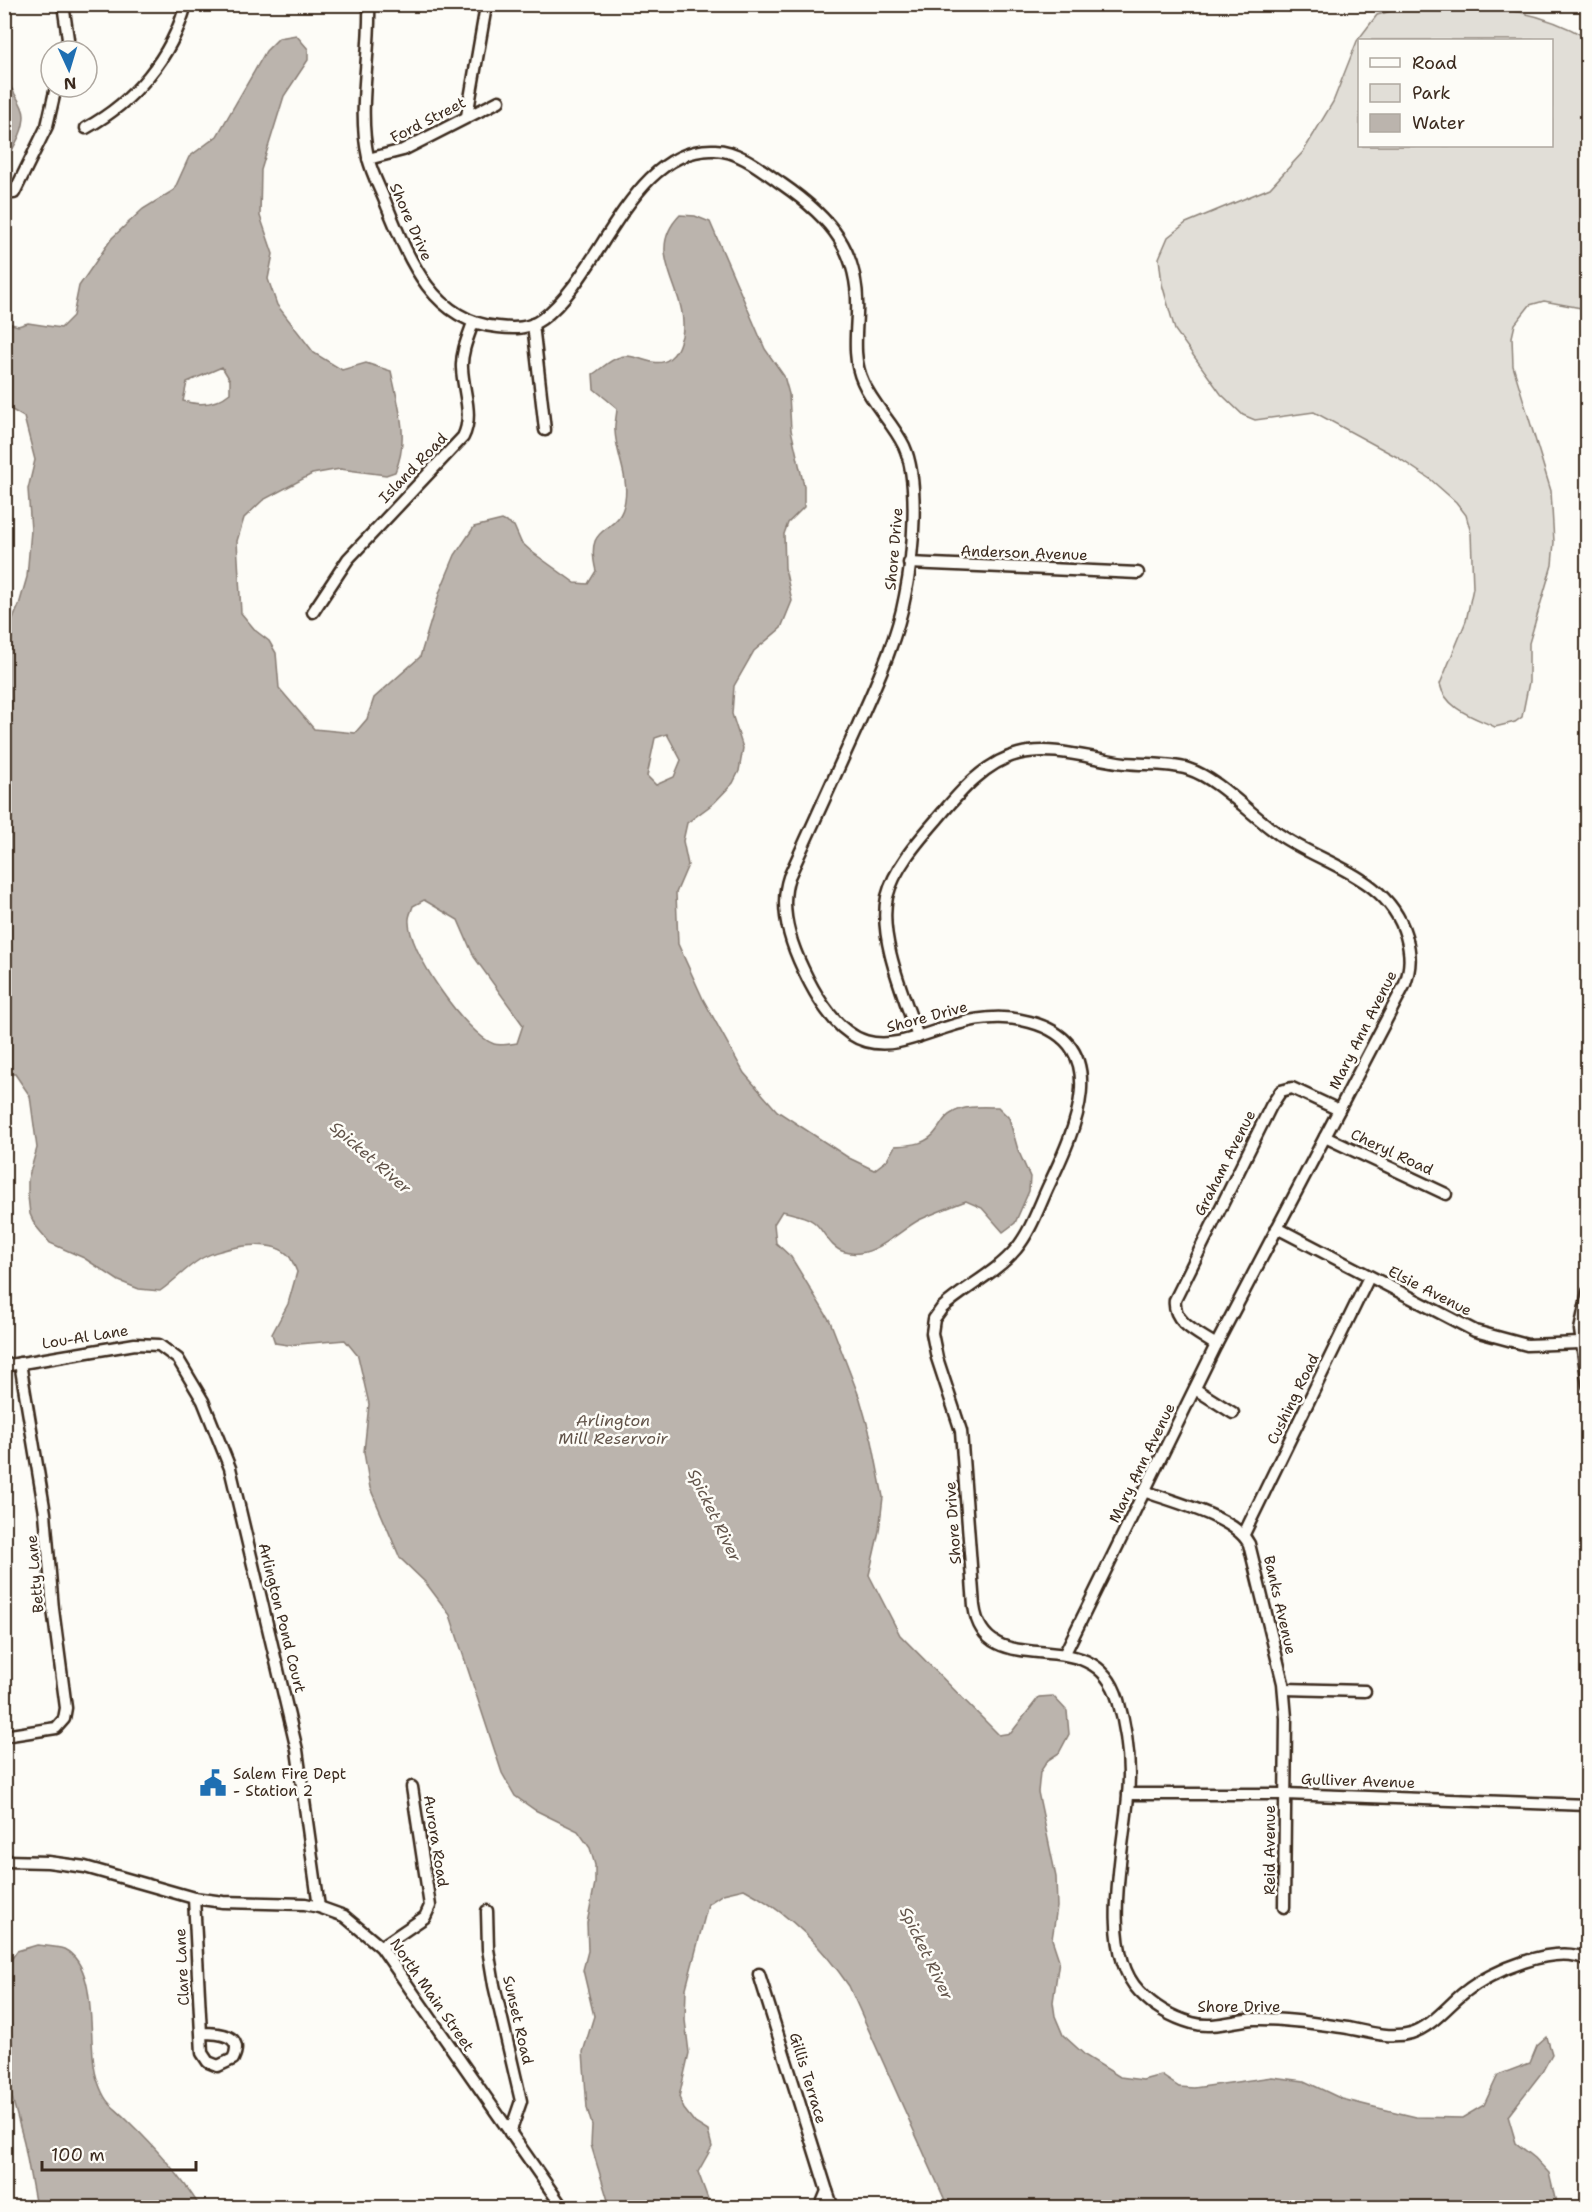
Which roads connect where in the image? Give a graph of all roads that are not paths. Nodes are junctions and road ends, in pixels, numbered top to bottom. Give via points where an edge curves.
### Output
1 (63, 4) edge
2 (186, 4) edge
3 (369, 4) edge
4 (485, 12) dead end
5 (68, 39) edge
6 (53, 99) edge
7 (499, 101) dead end
8 (467, 116) junction
9 (86, 128) dead end
10 (368, 159) junction
11 (14, 193) dead end
12 (473, 323) junction
13 (533, 324) junction
14 (545, 430) dead end
15 (909, 563) junction
16 (1138, 573) dead end
17 (313, 612) dead end
18 (918, 1038) junction
19 (1339, 1110) junction
20 (1325, 1137) junction
21 (1446, 1194) dead end
22 (1277, 1228) junction
23 (1369, 1277) junction
24 (1587, 1292) edge
25 (1580, 1343) junction
26 (1216, 1344) junction
27 (170, 1350) joint
28 (20, 1363) junction
29 (4, 1366) edge
30 (1587, 1385) edge
31 (1194, 1389) junction
32 (1233, 1413) dead end
33 (1144, 1491) junction
34 (1244, 1534) junction
35 (1065, 1653) junction
36 (1284, 1689) junction
37 (1365, 1691) dead end
38 (4, 1736) edge
39 (412, 1787) dead end
40 (1128, 1794) junction
41 (1285, 1794) junction
42 (1587, 1805) edge
43 (4, 1862) edge
44 (194, 1898) junction
45 (319, 1907) junction
46 (1284, 1907) dead end
47 (487, 1911) dead end
48 (381, 1947) junction
49 (1587, 1960) edge
50 (759, 1974) dead end
51 (201, 2033) dead end
52 (510, 2133) junction
53 (827, 2191) junction
54 (563, 2208) edge
55 (820, 2208) edge
56 (833, 2208) edge

1 - 5 street
2 - 9 street via 167,55 128,98
3 - 10 street, Shore Drive via 365,132
4 - 8 street
6 - 11 street via 47,126
7 - 8 street, Ford Street
8 - 10 street, Ford Street via 403,150
10 - 12 street, Shore Drive via 415,270 438,300
12 - 13 street, Shore Drive via 519,329
12 - 17 street, Island Road via 462,366 469,414 464,437 348,559
13 - 14 street
13 - 15 street, Shore Drive via 560,301 636,195 671,161 694,150 719,149 742,156 810,203 827,221 853,263 858,288 857,359 862,382 902,442 911,464 915,488
15 - 16 street, Anderson Avenue
15 - 18 street, Shore Drive via 905,597 880,674 789,877 784,898 801,965 817,997 835,1020 874,1044 899,1044
18 - 19 street, Mary Ann Avenue via 892,958 885,909 901,868 945,809 994,763 1027,752 1178,767 1209,780 1281,836 1374,887 1398,914 1409,949 1410,971
18 - 35 street, Shore Drive via 981,1018 1020,1020 1045,1028 1062,1039 1078,1065 1081,1091 1074,1128 1023,1241 1005,1260 942,1308 934,1318 932,1333 961,1431 975,1618 998,1644 1022,1651
19 - 20 street, Mary Ann Avenue
19 - 26 street, Graham Avenue via 1292,1088 1277,1096 1176,1294 1175,1309 1182,1322
20 - 21 street, Cheryl Road
20 - 22 street, Mary Ann Avenue
22 - 23 street, Elsie Avenue
22 - 26 street, Mary Ann Avenue
23 - 25 street, Elsie Avenue via 1438,1314 1490,1336 1527,1346
23 - 34 street, Cushing Road
24 - 25 street
25 - 30 street
26 - 31 street, Mary Ann Avenue
27 - 28 street, Lou-Al Lane via 159,1345 135,1344
27 - 45 street, Arlington Pond Court via 182,1364 218,1434 239,1503 297,1750
28 - 29 street, Lou-Al Lane
28 - 38 street, Betty Lane via 45,1513 66,1708 64,1719 56,1728
31 - 32 street
31 - 33 street, Mary Ann Avenue
33 - 34 street via 1229,1524
33 - 35 street, Mary Ann Avenue
34 - 36 street, Banks Avenue
35 - 40 street, Shore Drive via 1102,1670 1115,1690 1125,1724
36 - 37 street
36 - 41 street, Banks Avenue
39 - 48 street, Aurora Road via 430,1906 426,1917
40 - 41 street, Gulliver Avenue
40 - 49 street, Shore Drive via 1118,1881 1120,1950 1135,1987 1173,2017 1196,2024 1256,2019 1387,2035 1411,2033 1432,2022 1468,1989 1511,1967 1568,1954
41 - 42 street, Gulliver Avenue
41 - 46 street, Reid Avenue
43 - 44 street, North Main Street via 85,1867
44 - 45 street, North Main Street
44 - 51 street, Clare Lane
45 - 48 street, North Main Street via 344,1916
47 - 52 street, Sunset Road via 494,1984 520,2095 519,2113
48 - 52 street, North Main Street
50 - 53 street, Gillis Terrace
52 - 54 street, North Main Street
53 - 55 street
53 - 56 street, Gillis Terrace

